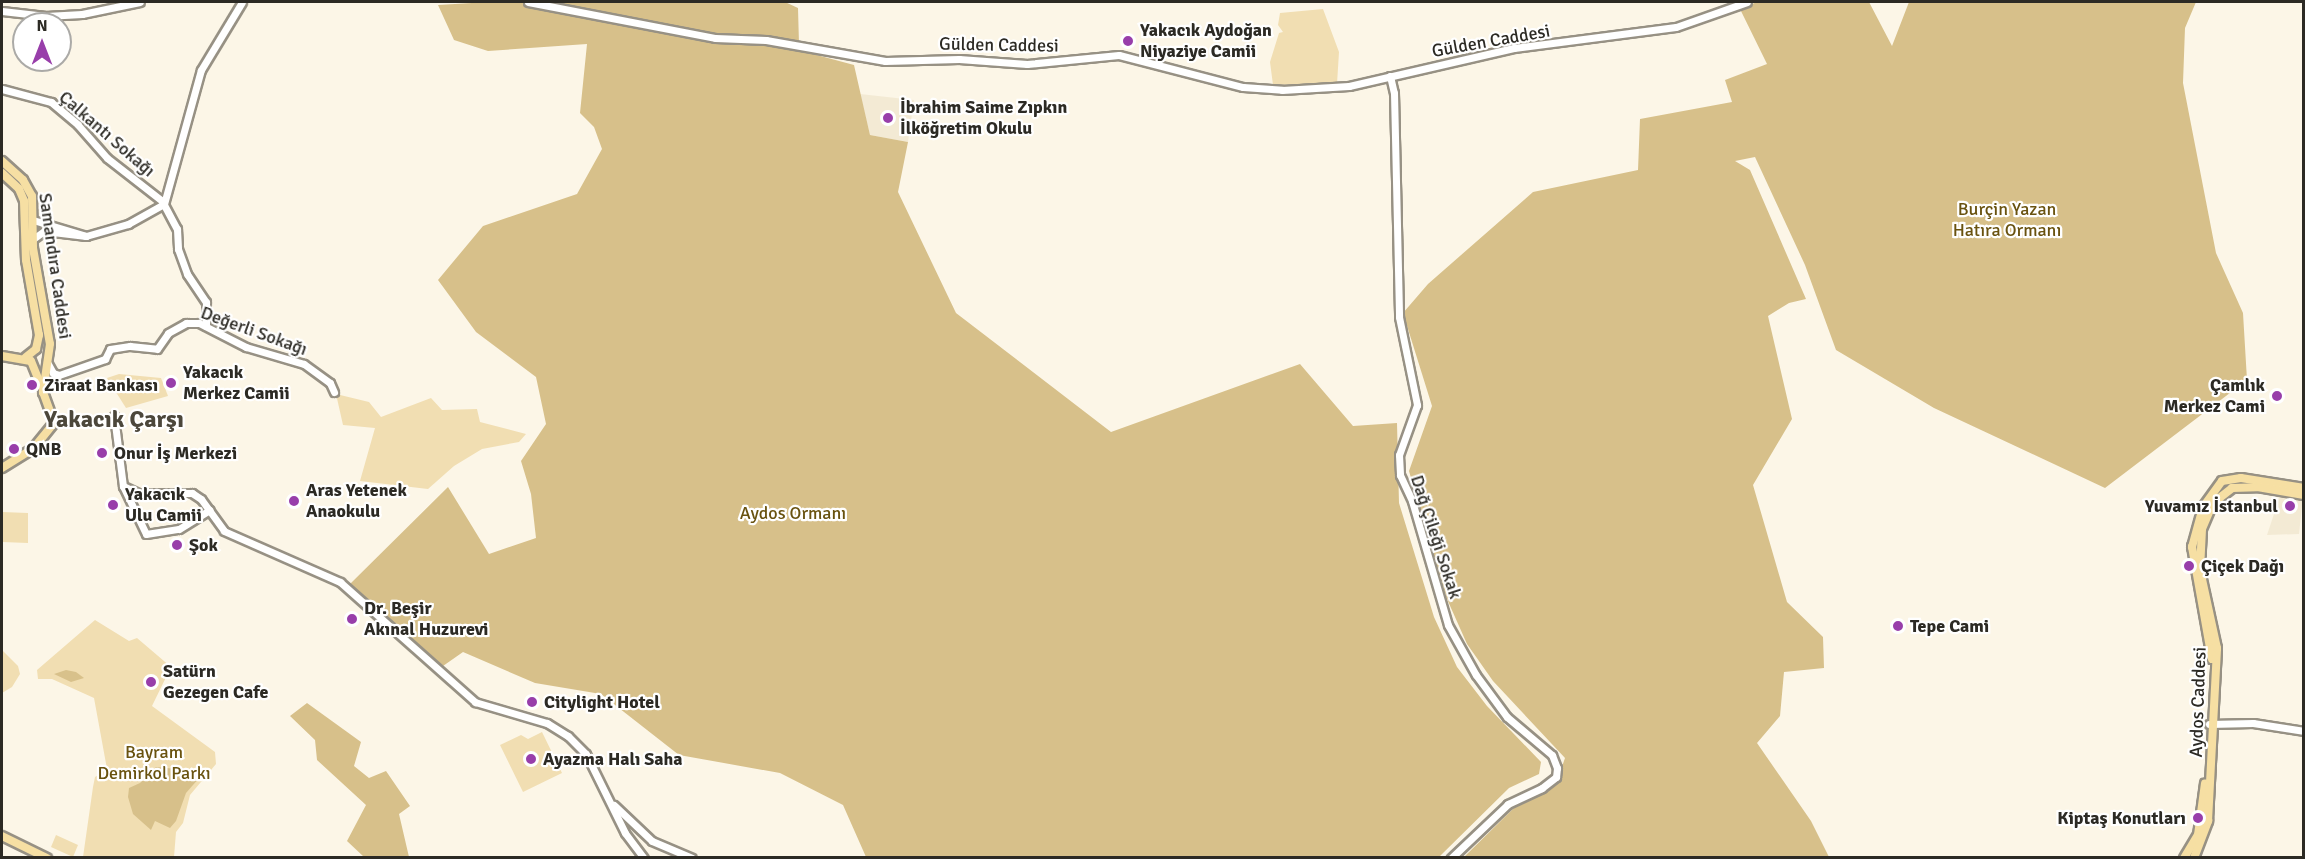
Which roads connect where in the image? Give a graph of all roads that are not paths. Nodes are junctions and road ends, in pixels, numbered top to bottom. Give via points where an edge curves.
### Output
1 (140, 2) edge
2 (242, 2) edge
3 (528, 2) edge
4 (1747, 2) edge
5 (2, 11) edge
6 (1390, 76) junction
7 (2, 89) edge
8 (2, 161) edge
9 (2, 173) edge
10 (164, 204) junction
11 (33, 220) junction
12 (86, 236) junction
13 (33, 239) junction
14 (206, 326) junction
15 (50, 342) junction
16 (37, 345) junction
17 (2, 356) edge
18 (47, 356) junction
19 (26, 357) junction
20 (43, 392) junction
21 (334, 392) dead end
22 (114, 416) dead end
23 (2, 468) edge
24 (2227, 479) junction
25 (123, 486) junction
26 (2231, 488) junction
27 (2304, 488) edge
28 (2304, 495) edge
29 (209, 510) junction
30 (2212, 724) junction
31 (2304, 732) edge
32 (608, 799) junction
33 (2, 836) edge
34 (1458, 855) edge
35 (47, 858) edge
36 (644, 858) edge
37 (692, 858) edge
38 (1451, 858) edge
39 (2184, 858) edge
40 (2194, 858) edge

1 - 5 street via 82,14 46,16
2 - 10 street via 201,70
3 - 6 street, Gülden Caddesi via 715,38 766,40 885,61 959,59 1027,64 1119,56 1261,90 1332,89
4 - 6 street, Gülden Caddesi via 1676,27 1514,48
6 - 34 street, Dağ Çileği Sokak via 1396,127 1399,317 1417,405 1399,455 1400,475 1412,501 1448,625 1476,675 1507,717 1552,755 1557,768 1556,777 1508,804
7 - 10 street, Çalkantı Sokağı via 51,102 107,158
8 - 11 main road, Samandıra Caddesi via 28,187
9 - 16 main road, Samandıra Caddesi via 19,189 24,201 26,261
10 - 12 street via 128,224
10 - 14 street, Çalkantı Sokağı via 177,229 178,249 187,274 206,302
11 - 12 street
11 - 13 main road, Samandıra Caddesi
12 - 13 street via 44,231
13 - 15 main road, Samandıra Caddesi via 42,314
14 - 18 street, Değerli Sokağı via 186,323 168,333 157,349 110,349 101,360 57,375
14 - 21 street, Değerli Sokağı via 246,347 304,364 330,383
15 - 16 main road
15 - 18 main road, Samandıra Caddesi
16 - 18 main road
16 - 19 main road, Samandıra Caddesi
17 - 19 main road
18 - 20 main road, Samandıra Caddesi
19 - 20 main road via 34,365
20 - 23 main road, Samandıra Caddesi via 54,423 34,448
22 - 25 street
24 - 26 main road via 2224,488
24 - 27 main road
24 - 30 main road, Aydos Caddesi via 2203,507 2192,547 2194,573 2211,640
25 - 29 street via 138,493 192,492
25 - 29 street via 146,534 179,529
26 - 28 main road via 2251,486
26 - 30 main road, Aydos Caddesi via 2210,507 2199,552 2217,642
29 - 32 street via 224,531 234,537 340,582 476,702 547,723 568,735 586,754
30 - 31 street via 2253,723
30 - 39 main road, Aydos Caddesi via 2202,820
30 - 40 main road, Aydos Caddesi via 2208,821
32 - 36 street via 625,833
32 - 37 street via 652,841
33 - 35 main road
34 - 38 street, Dağ Çileği Sokak

